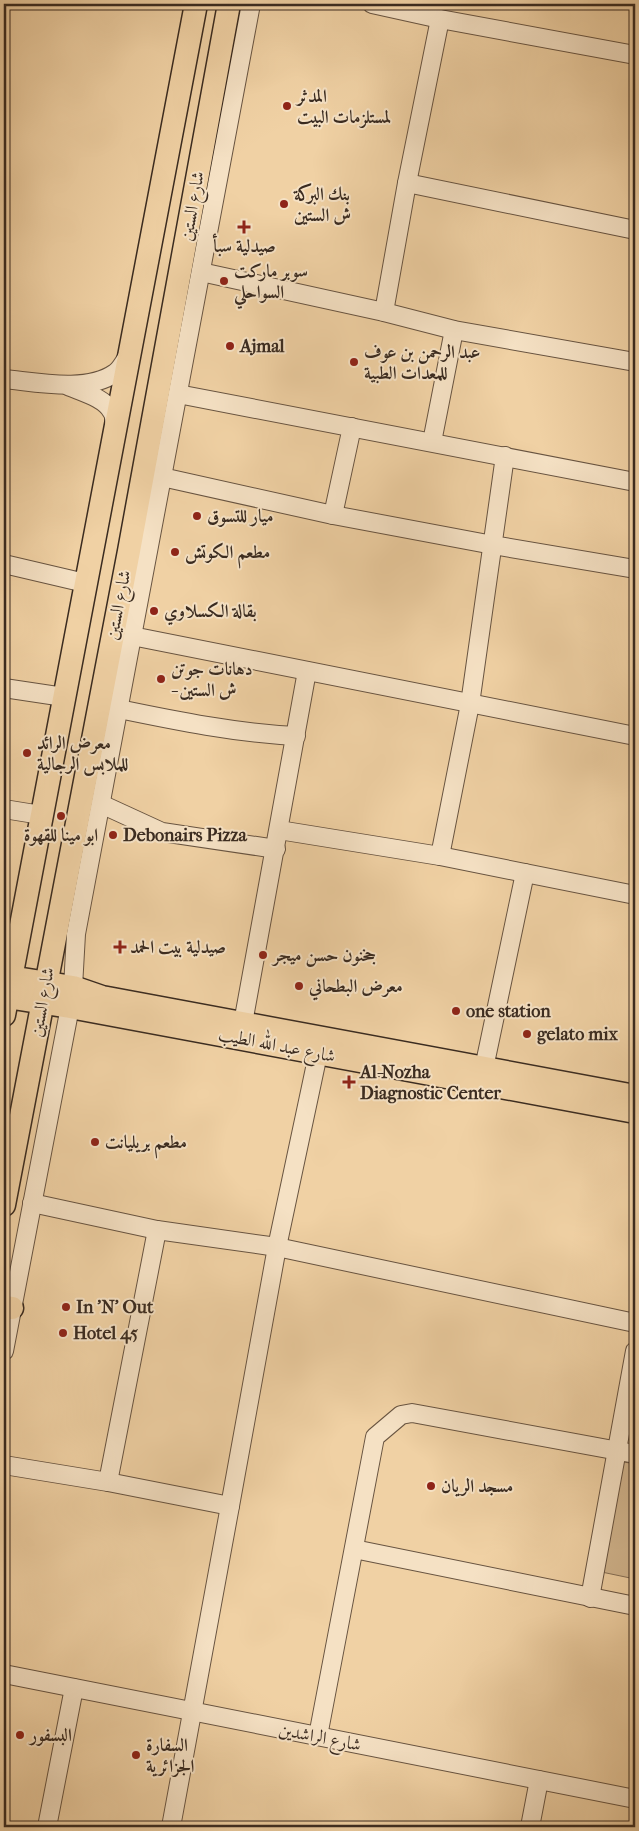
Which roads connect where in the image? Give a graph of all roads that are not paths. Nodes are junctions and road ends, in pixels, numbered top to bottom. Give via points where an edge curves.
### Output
1 (196, 4) edge
2 (229, 4) edge
3 (251, 4) edge
4 (372, 4) edge
5 (440, 19) junction
6 (635, 55) edge
7 (408, 183) junction
8 (635, 230) edge
9 (201, 272) junction
10 (384, 312) junction
11 (454, 330) junction
12 (129, 353) junction
13 (635, 362) edge
14 (4, 380) edge
15 (65, 385) junction
16 (178, 394) junction
17 (352, 427) junction
18 (115, 429) junction
19 (432, 442) junction
20 (506, 456) junction
21 (162, 476) junction
22 (635, 482) edge
23 (333, 514) junction
24 (492, 546) junction
25 (138, 552) junction
26 (4, 564) edge
27 (635, 569) edge
28 (85, 583) junction
29 (132, 636) junction
30 (307, 670) junction
31 (4, 688) edge
32 (64, 698) junction
33 (470, 704) junction
34 (119, 709) junction
35 (296, 736) junction
36 (635, 736) edge
37 (101, 804) junction
38 (4, 809) edge
39 (41, 815) junction
40 (279, 830) junction
41 (276, 849) junction
42 (440, 856) junction
43 (525, 873) junction
44 (635, 894) edge
45 (6, 991) edge
46 (44, 992) junction
47 (71, 997) junction
48 (241, 1031) junction
49 (320, 1045) junction
50 (484, 1068) junction
51 (635, 1096) edge
52 (635, 1112) edge
53 (32, 1203) junction
54 (4, 1205) edge
55 (157, 1230) junction
56 (277, 1247) junction
57 (8, 1308) edge
58 (635, 1323) edge
59 (4, 1351) edge
60 (635, 1351) edge
61 (617, 1451) junction
62 (635, 1454) edge
63 (4, 1465) edge
64 (108, 1482) junction
65 (230, 1506) junction
66 (354, 1549) junction
67 (590, 1598) junction
68 (635, 1606) edge
69 (4, 1674) edge
70 (74, 1688) junction
71 (193, 1712) junction
72 (318, 1736) junction
73 (539, 1780) junction
74 (635, 1799) edge
75 (47, 1827) edge
76 (171, 1827) edge
77 (530, 1827) edge

1 - 12 main road, شارع الستين
2 - 25 main road, شارع الستين
3 - 9 street
4 - 5 street
5 - 6 street
5 - 7 street
7 - 8 street
7 - 10 street
9 - 10 street
9 - 16 street
10 - 11 street
11 - 13 street
11 - 19 street
12 - 15 street via 117,372 103,379
12 - 18 main road, شارع الستين
14 - 15 street
15 - 18 street via 106,405 113,413
16 - 17 street
16 - 21 street
17 - 19 street
17 - 23 street
18 - 28 main road, شارع الستين
19 - 20 street
20 - 22 street
20 - 24 street
21 - 23 street
21 - 25 street
23 - 24 street
24 - 27 street
24 - 33 street
25 - 29 street
25 - 46 main road, شارع الستين
26 - 28 street
28 - 32 main road, شارع الستين
29 - 30 street
29 - 34 street
30 - 33 street
30 - 35 street
31 - 32 street
32 - 39 main road, شارع الستين
33 - 36 street
33 - 42 street
34 - 35 street via 202,726
34 - 37 street
35 - 40 street
37 - 41 street via 162,832
37 - 47 street via 76,934
38 - 39 street
39 - 45 main road, شارع الستين
40 - 41 street
40 - 42 street
41 - 48 street
42 - 43 street
43 - 44 street
43 - 50 street
45 - 46 main road, شارع عبد الله الطيب
46 - 47 main road, شارع عبد الله الطيب
46 - 54 main road, شارع الستين
47 - 48 main road, شارع عبد الله الطيب via 102,996
47 - 53 street
48 - 49 main road, شارع عبد الله الطيب
49 - 50 main road, شارع عبد الله الطيب
49 - 52 main road, شارع عبد الله الطيب
49 - 56 street
50 - 51 main road, شارع عبد الله الطيب
53 - 55 street
53 - 57 street
55 - 56 street
55 - 64 street
56 - 58 street
56 - 65 street
57 - 59 street
60 - 61 street
61 - 62 street
61 - 66 street via 412,1412 401,1415 375,1437
61 - 67 street
63 - 64 street
64 - 65 street
65 - 71 street
66 - 67 street
66 - 72 street
67 - 68 street
69 - 70 street, شارع الراشدين
70 - 71 street, شارع الراشدين
70 - 75 street
71 - 72 street, شارع الراشدين
71 - 76 street
72 - 73 street, شارع الراشدين
73 - 74 street, شارع الراشدين
73 - 77 street

